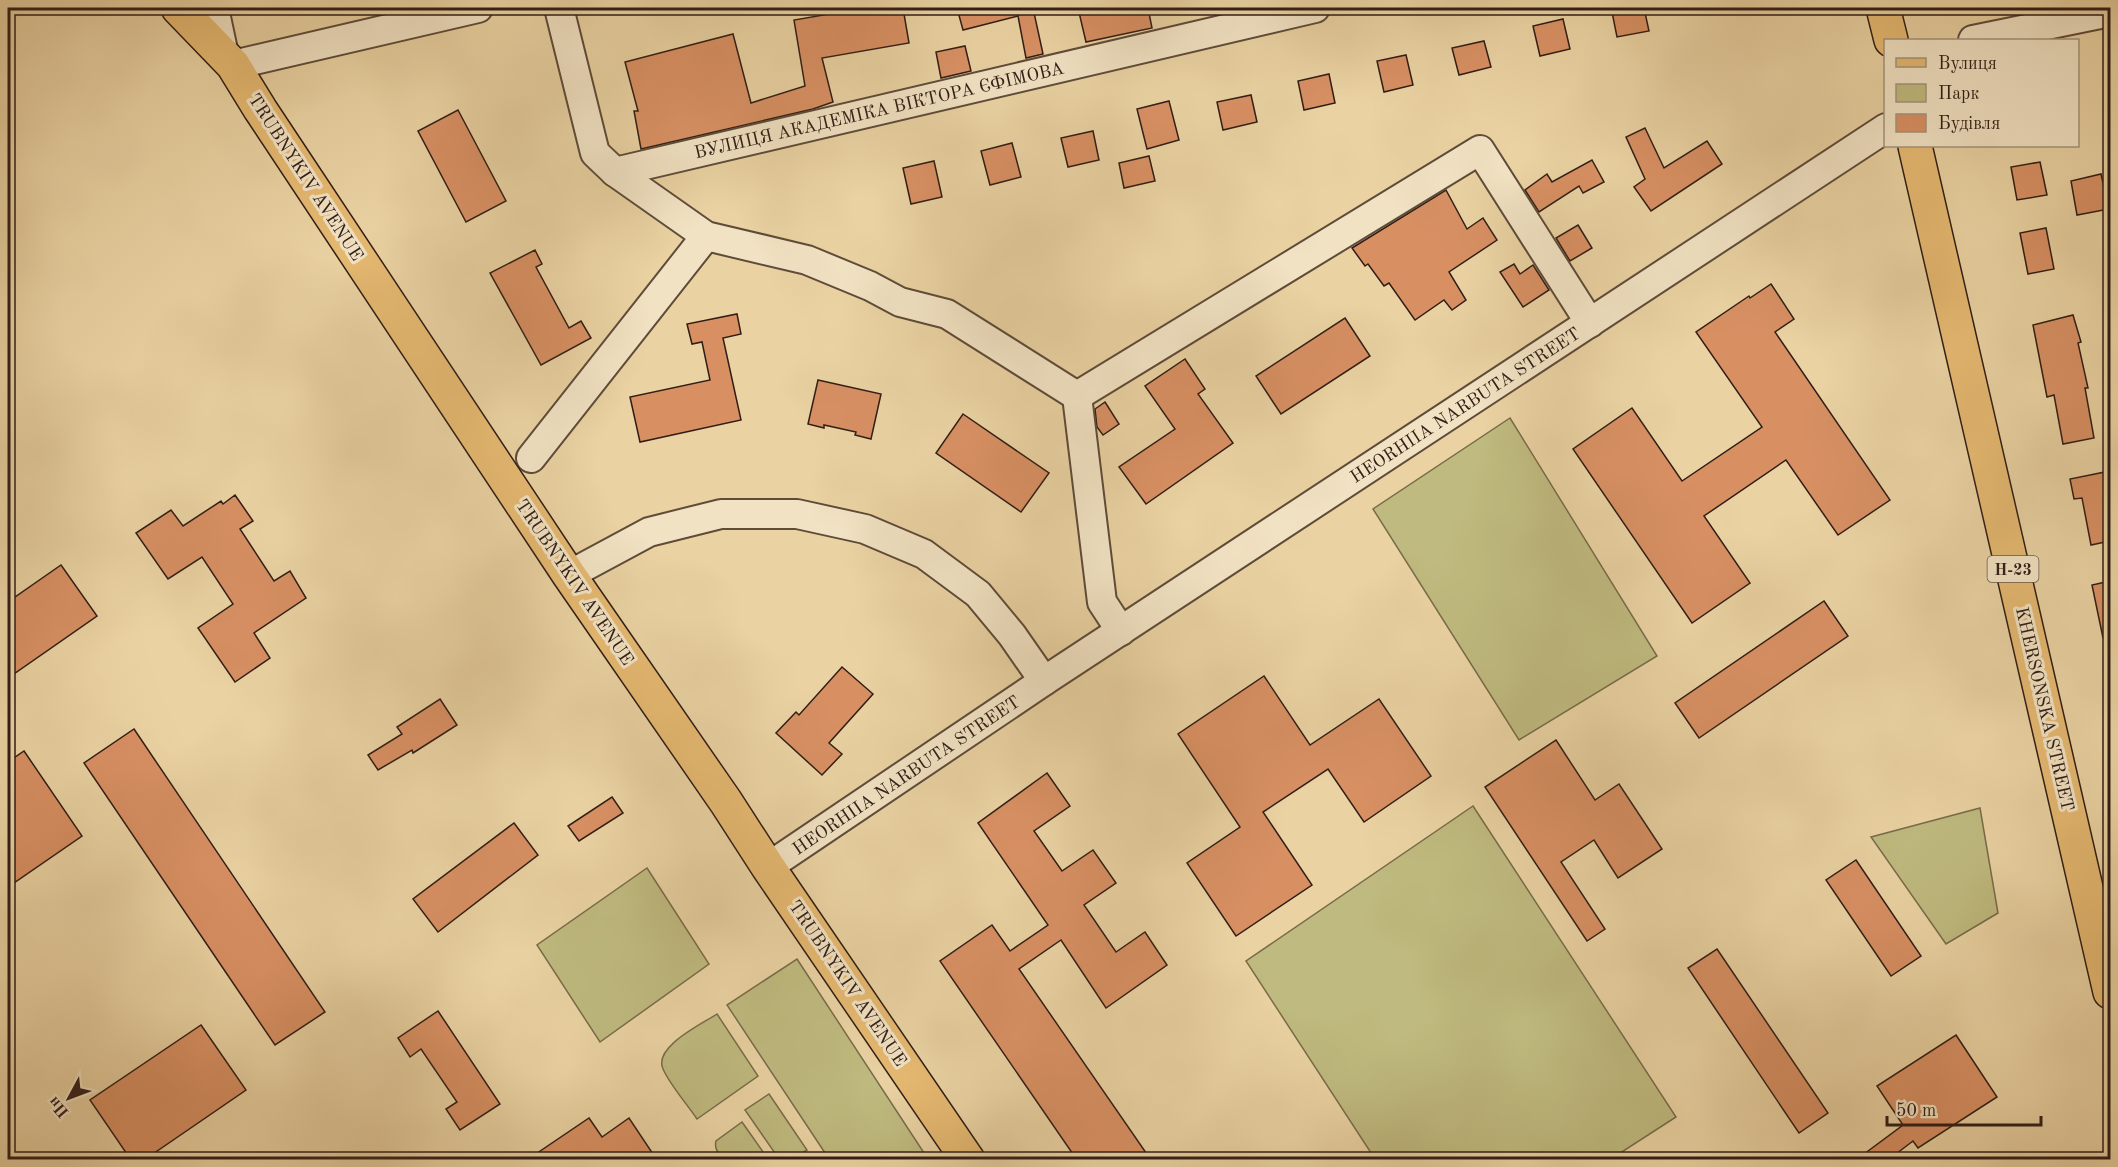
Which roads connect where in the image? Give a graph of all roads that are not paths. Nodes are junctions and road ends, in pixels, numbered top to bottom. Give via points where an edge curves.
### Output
1 (178, 8) edge
2 (214, 8) edge
3 (478, 8) edge
4 (559, 8) edge
5 (1315, 8) edge
6 (1883, 8) edge
7 (2110, 12) edge
8 (1891, 39) edge
9 (1978, 39) edge
10 (229, 60) junction
11 (1884, 129) edge
12 (1915, 147) edge
13 (615, 172) junction
14 (706, 236) junction
15 (1590, 323) junction
16 (1077, 396) junction
17 (531, 458) dead end
18 (569, 575) junction
19 (1121, 631) junction
20 (1044, 681) junction
21 (768, 867) junction
22 (2110, 992) edge
23 (968, 1160) edge

1 - 10 main road, TRUBNYKIV AVENUE
2 - 10 street
3 - 10 street
4 - 13 street via 595,153
5 - 13 street, ВУЛИЦЯ АКАДЕМІКА ВІКТОРА ЄФІМОВА
6 - 8 main road
7 - 9 street
10 - 18 main road, TRUBNYKIV AVENUE
11 - 15 street, HEORHIIA NARBUTA STREET
12 - 22 main road, KHERSONSKA STREET / Н-23
13 - 14 street
14 - 16 street via 807,260 900,302 947,314
14 - 17 street
15 - 16 street via 1480,150
15 - 19 street, HEORHIIA NARBUTA STREET
16 - 19 street via 1102,602
18 - 20 street via 649,532 720,514 797,514 865,529 924,554 978,594
18 - 21 main road, TRUBNYKIV AVENUE
19 - 20 street, HEORHIIA NARBUTA STREET
20 - 21 street, HEORHIIA NARBUTA STREET
21 - 23 main road, TRUBNYKIV AVENUE

